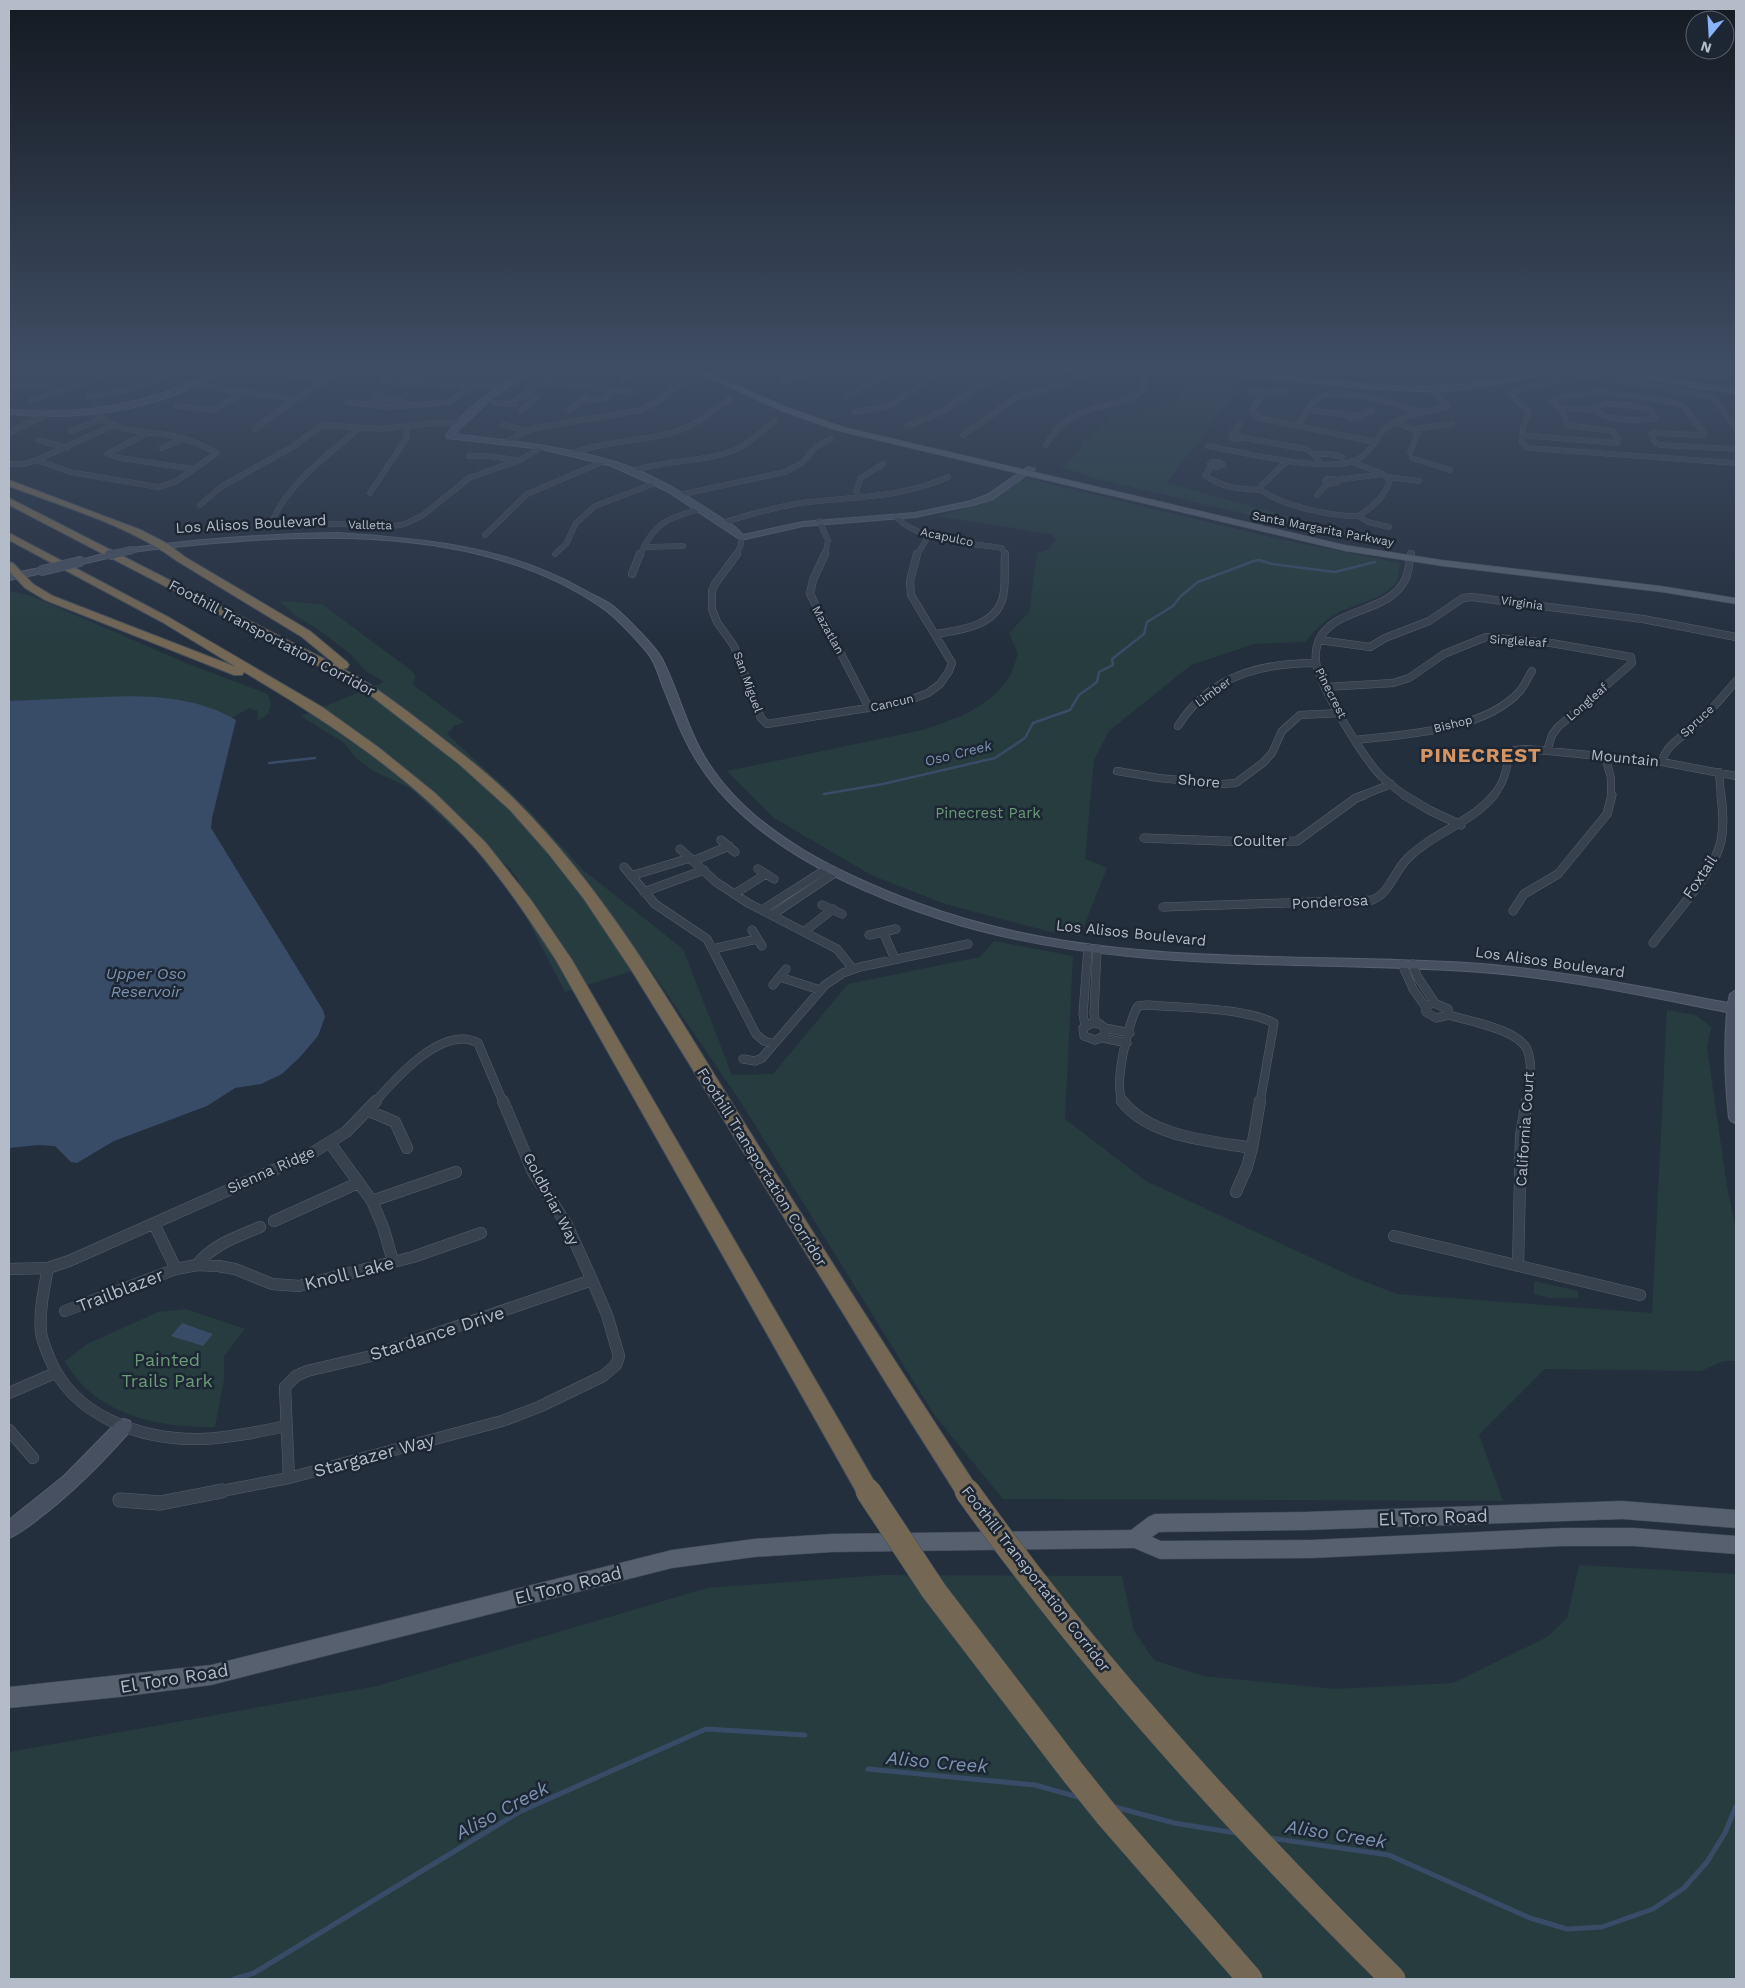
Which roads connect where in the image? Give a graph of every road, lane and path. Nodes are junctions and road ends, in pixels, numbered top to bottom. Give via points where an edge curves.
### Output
1 (40, 459) edge
2 (125, 459) edge
3 (209, 459) edge
4 (271, 459) edge
5 (327, 459) edge
6 (393, 459) edge
7 (509, 459) edge
8 (595, 459) edge
9 (688, 459) edge
10 (806, 459) edge
11 (975, 459) edge
12 (980, 459) edge
13 (1275, 459) edge
14 (1317, 459) edge
15 (1358, 459) edge
16 (1419, 459) edge
17 (1668, 459) edge
18 (37, 460) junction
19 (518, 460) joint
20 (604, 461) junction
21 (1287, 461) junction
22 (1352, 462) junction
23 (1736, 463) edge
24 (9, 464) edge
25 (882, 464) dead end
26 (1320, 464) junction
27 (1212, 466) dead end
28 (194, 469) junction
29 (1023, 470) junction
30 (1450, 470) dead end
31 (632, 471) junction
32 (1386, 476) junction
33 (948, 477) dead end
34 (1419, 481) dead end
35 (658, 482) junction
36 (9, 484) edge
37 (158, 486) joint
38 (1261, 490) junction
39 (370, 493) dead end
40 (980, 494) junction
41 (679, 495) junction
42 (1317, 495) dead end
43 (990, 497) junction
44 (859, 498) junction
45 (9, 501) edge
46 (965, 503) junction
47 (200, 505) dead end
48 (700, 509) junction
49 (1357, 516) junction
50 (896, 517) junction
51 (272, 522) joint
52 (819, 522) junction
53 (722, 523) junction
54 (1389, 527) dead end
55 (485, 535) dead end
56 (929, 535) junction
57 (9, 536) edge
58 (741, 538) junction
59 (164, 546) junction
60 (684, 546) dead end
61 (644, 547) junction
62 (1002, 548) joint
63 (556, 554) dead end
64 (1410, 556) junction
65 (9, 565) edge
66 (632, 574) dead end
67 (12, 578) edge
68 (1736, 595) edge
69 (1736, 602) edge
70 (936, 634) junction
71 (1736, 637) edge
72 (1319, 640) junction
73 (1631, 657) joint
74 (1316, 663) junction
75 (1532, 671) dead end
76 (1736, 681) edge
77 (365, 685) junction
78 (1326, 687) junction
79 (286, 692) junction
80 (869, 708) junction
81 (1341, 713) junction
82 (763, 722) joint
83 (1178, 726) dead end
84 (1356, 740) junction
85 (1514, 750) joint
86 (1547, 751) junction
87 (1605, 756) junction
88 (1662, 762) junction
89 (1117, 771) dead end
90 (1719, 772) junction
91 (1736, 776) edge
92 (1391, 784) junction
93 (1461, 825) junction
94 (1144, 838) dead end
95 (721, 840) dead end
96 (728, 846) junction
97 (680, 849) dead end
98 (736, 852) dead end
99 (692, 859) junction
100 (624, 867) dead end
101 (758, 869) dead end
102 (704, 870) junction
103 (832, 870) junction
104 (766, 874) junction
105 (631, 876) junction
106 (774, 879) dead end
107 (644, 892) junction
108 (734, 894) junction
109 (822, 905) dead end
110 (1163, 907) dead end
111 (832, 909) junction
112 (762, 910) junction
113 (1513, 911) dead end
114 (842, 914) dead end
115 (772, 915) junction
116 (896, 929) dead end
117 (752, 930) dead end
118 (805, 931) junction
119 (883, 932) junction
120 (869, 934) dead end
121 (968, 944) dead end
122 (1653, 944) dead end
123 (1092, 948) junction
124 (713, 949) junction
125 (895, 960) junction
126 (1408, 964) junction
127 (786, 969) dead end
128 (853, 969) junction
129 (780, 976) junction
130 (773, 985) dead end
131 (820, 990) junction
132 (1736, 994) edge
133 (1435, 1003) junction
134 (1425, 1006) junction
135 (1735, 1009) edge
136 (1449, 1015) junction
137 (1085, 1025) junction
138 (1101, 1026) junction
139 (1130, 1033) junction
140 (470, 1038) joint
141 (1103, 1038) junction
142 (774, 1044) junction
143 (1127, 1044) junction
144 (742, 1059) dead end
145 (367, 1110) junction
146 (1736, 1118) edge
147 (330, 1143) junction
148 (407, 1148) dead end
149 (1252, 1148) junction
150 (456, 1172) dead end
151 (358, 1183) junction
152 (1236, 1192) dead end
153 (372, 1201) junction
154 (274, 1221) dead end
155 (154, 1224) junction
156 (260, 1227) dead end
157 (481, 1232) dead end
158 (1394, 1236) dead end
159 (393, 1261) junction
160 (197, 1266) junction
161 (1518, 1266) junction
162 (48, 1268) junction
163 (176, 1268) junction
164 (9, 1269) edge
165 (592, 1280) junction
166 (1640, 1295) dead end
167 (64, 1311) dead end
168 (616, 1366) joint
169 (55, 1373) junction
170 (9, 1393) edge
171 (124, 1426) junction
172 (286, 1426) junction
173 (9, 1430) edge
174 (33, 1458) dead end
175 (288, 1478) junction
176 (120, 1500) dead end
177 (1736, 1519) edge
178 (9, 1530) edge
179 (1135, 1539) junction
180 (1736, 1545) edge
181 (9, 1698) edge
182 (1250, 1979) edge
183 (1393, 1979) edge

1 - 18 street
2 - 28 street
3 - 28 street
4 - 47 street via 210,494
5 - 51 street via 288,496 273,514
6 - 39 street
7 - 19 street
8 - 20 street
9 - 31 street
10 - 41 street via 785,472
11 - 29 main road, Santa Margarita Parkway
12 - 29 main road, Santa Margarita Parkway
13 - 21 street
14 - 26 street
15 - 22 street
16 - 30 street
17 - 23 street
18 - 24 street
18 - 37 street via 77,474
19 - 51 street, Valletta via 465,480 408,525
20 - 31 street
20 - 55 street via 527,494
21 - 26 street
21 - 38 street via 1261,486
22 - 26 street
22 - 32 street
25 - 44 street via 861,478 856,491
27 - 38 street via 1205,475 1210,480 1236,488
28 - 37 street via 175,482
29 - 40 street
29 - 43 street
29 - 64 main road, Santa Margarita Parkway via 1294,538
31 - 35 street
32 - 34 street
32 - 42 street via 1336,480 1337,483 1328,483
32 - 49 street via 1390,480 1388,487 1366,513
33 - 44 street via 906,494
35 - 41 street
35 - 63 street via 595,506 576,523 566,544
36 - 59 highway via 137,532
38 - 49 street via 1279,500 1339,515
40 - 43 street
40 - 46 street
41 - 48 street
43 - 46 street
44 - 53 street via 802,503
45 - 77 highway, Foothill Transportation Corridor
46 - 50 street
48 - 53 street
48 - 61 street via 679,514 657,526
49 - 54 street
50 - 52 street
50 - 56 street, Acapulco via 906,527
52 - 58 street
52 - 80 street, Mazatlan via 828,540 810,584 810,594
53 - 58 street
56 - 62 street, Acapulco
56 - 70 street, Cancun via 921,544 908,587
57 - 79 highway via 166,620
58 - 82 street, San Miguel via 737,554 713,587 712,612 734,645
59 - 67 street, Los Alisos Boulevard, bridge via 132,550
59 - 77 highway via 306,634
59 - 103 street, Los Alisos Boulevard via 295,535 397,539 490,555 569,583 613,610 647,644 655,655 704,765 740,806 770,832
60 - 61 street
61 - 66 street
62 - 70 street via 1005,552 1003,593 997,611 976,625
64 - 68 main road, Santa Margarita Parkway via 1640,580
64 - 69 main road, Santa Margarita Parkway
64 - 72 street via 1402,584 1378,603 1329,626
65 - 67 highway
67 - 79 highway via 65,606
70 - 80 street, Cancun via 952,663 942,683 916,698
71 - 72 street, Virginia via 1643,619 1472,597 1463,598 1429,621 1370,647
72 - 74 street, Pinecrest
73 - 78 street, Singleleaf via 1551,643 1486,637 1444,654 1422,671 1402,680 1365,686
73 - 86 street, Longleaf via 1632,663 1558,727
74 - 78 street, Pinecrest
74 - 83 street, Limber via 1261,667 1230,678 1185,713
75 - 84 street, Bishop via 1527,684 1514,696 1482,716 1434,729
76 - 88 street, Spruce via 1696,726 1672,744 1664,753
77 - 183 highway, Foothill Transportation Corridor, bridge via 464,761 515,807 553,850 640,969 895,1380 965,1488 1022,1566 1220,1800
78 - 81 street, Pinecrest
79 - 182 highway, bridge via 317,710 409,777 481,846 526,903 580,988 866,1488 934,1591 1107,1816
80 - 82 street, Cancun via 772,724
81 - 84 street, Pinecrest
81 - 89 street, Shore via 1300,715 1282,731 1264,762 1236,783 1159,778
84 - 92 street, Pinecrest via 1371,764
85 - 86 street, Mountain
85 - 93 street, Ponderosa via 1509,753 1510,764 1502,787
86 - 87 street, Mountain
87 - 88 street, Mountain
87 - 113 street via 1612,793 1607,814 1558,874 1524,894
88 - 90 street, Mountain
90 - 91 street, Mountain
90 - 122 street, Foxtail via 1723,825 1721,843 1714,860
92 - 93 street, Pinecrest via 1418,804
92 - 94 street, Coulter via 1356,798 1297,841
93 - 110 street, Ponderosa via 1410,857 1392,876 1379,898 1366,902
95 - 96 street
96 - 98 street
96 - 99 street
97 - 99 street
99 - 102 street
99 - 105 street
100 - 105 street
101 - 104 street
102 - 107 street
102 - 108 street
103 - 112 street
103 - 115 street
103 - 123 street, Los Alisos Boulevard via 887,896 978,927
104 - 106 street
104 - 108 street
105 - 107 street
107 - 124 street via 655,904 708,939
108 - 112 street
109 - 111 street
111 - 114 street
111 - 118 street
112 - 115 street
115 - 118 street
116 - 119 street
117 - 124 street via 759,942
118 - 128 street via 837,949
119 - 120 street
119 - 125 street
121 - 125 street
123 - 126 street, Los Alisos Boulevard via 1180,956
123 - 137 street via 1083,1014
123 - 138 street via 1094,1013
124 - 142 street via 756,1034
125 - 128 street
126 - 133 street, California Court
126 - 134 street, California Court via 1413,989
126 - 135 street, Los Alisos Boulevard via 1513,970
127 - 129 street
128 - 131 street via 837,976
129 - 130 street
129 - 131 street
131 - 142 street
132 - 135 street
133 - 134 street
133 - 136 street, California Court via 1446,1007
134 - 136 street, California Court via 1432,1017
135 - 146 street via 1732,1082
136 - 161 street, California Court via 1510,1034 1528,1051 1531,1083 1521,1136
137 - 138 street
137 - 141 street via 1082,1030 1084,1036 1095,1040
138 - 139 street
138 - 141 street via 1107,1034
139 - 143 street
139 - 149 street via 1136,1008 1144,1005 1225,1012 1272,1021 1275,1026
140 - 145 street, Sienna Ridge via 457,1039 416,1059
140 - 165 street, Goldbriar Way via 478,1043 533,1172 567,1225
141 - 143 street
142 - 144 street via 762,1058 755,1061
143 - 149 street via 1120,1093 1132,1112 1170,1131
145 - 147 street, Sienna Ridge
145 - 148 street via 395,1122
147 - 151 street
147 - 155 street, Sienna Ridge
149 - 152 street
150 - 153 street
151 - 153 street
151 - 154 street
153 - 159 street
155 - 162 street, Sienna Ridge
155 - 163 street
156 - 160 street via 210,1250
157 - 159 street, Knoll Lake
158 - 161 street
159 - 160 street, Knoll Lake via 299,1286 272,1284 235,1269
160 - 163 street, Knoll Lake
161 - 166 street
162 - 164 street, Sienna Ridge
162 - 169 street via 40,1330
163 - 167 street, Trailblazer
165 - 168 street, Goldbriar Way via 607,1314 619,1356
165 - 172 street, Stardance Drive via 370,1356 307,1370 285,1387
168 - 175 street, Stargazer Way via 603,1376 539,1407 502,1420
169 - 170 street
169 - 171 street via 68,1391 85,1405
171 - 172 street via 161,1436 198,1439
171 - 178 street via 55,1496
172 - 175 street
173 - 174 street
175 - 176 street, Stargazer Way via 160,1503
177 - 179 main road, El Toro Road via 1622,1510 1155,1523
179 - 180 main road, El Toro Road via 1160,1550 1312,1549 1572,1537 1634,1537
179 - 181 main road, El Toro Road via 832,1543 754,1548 672,1559 211,1675

